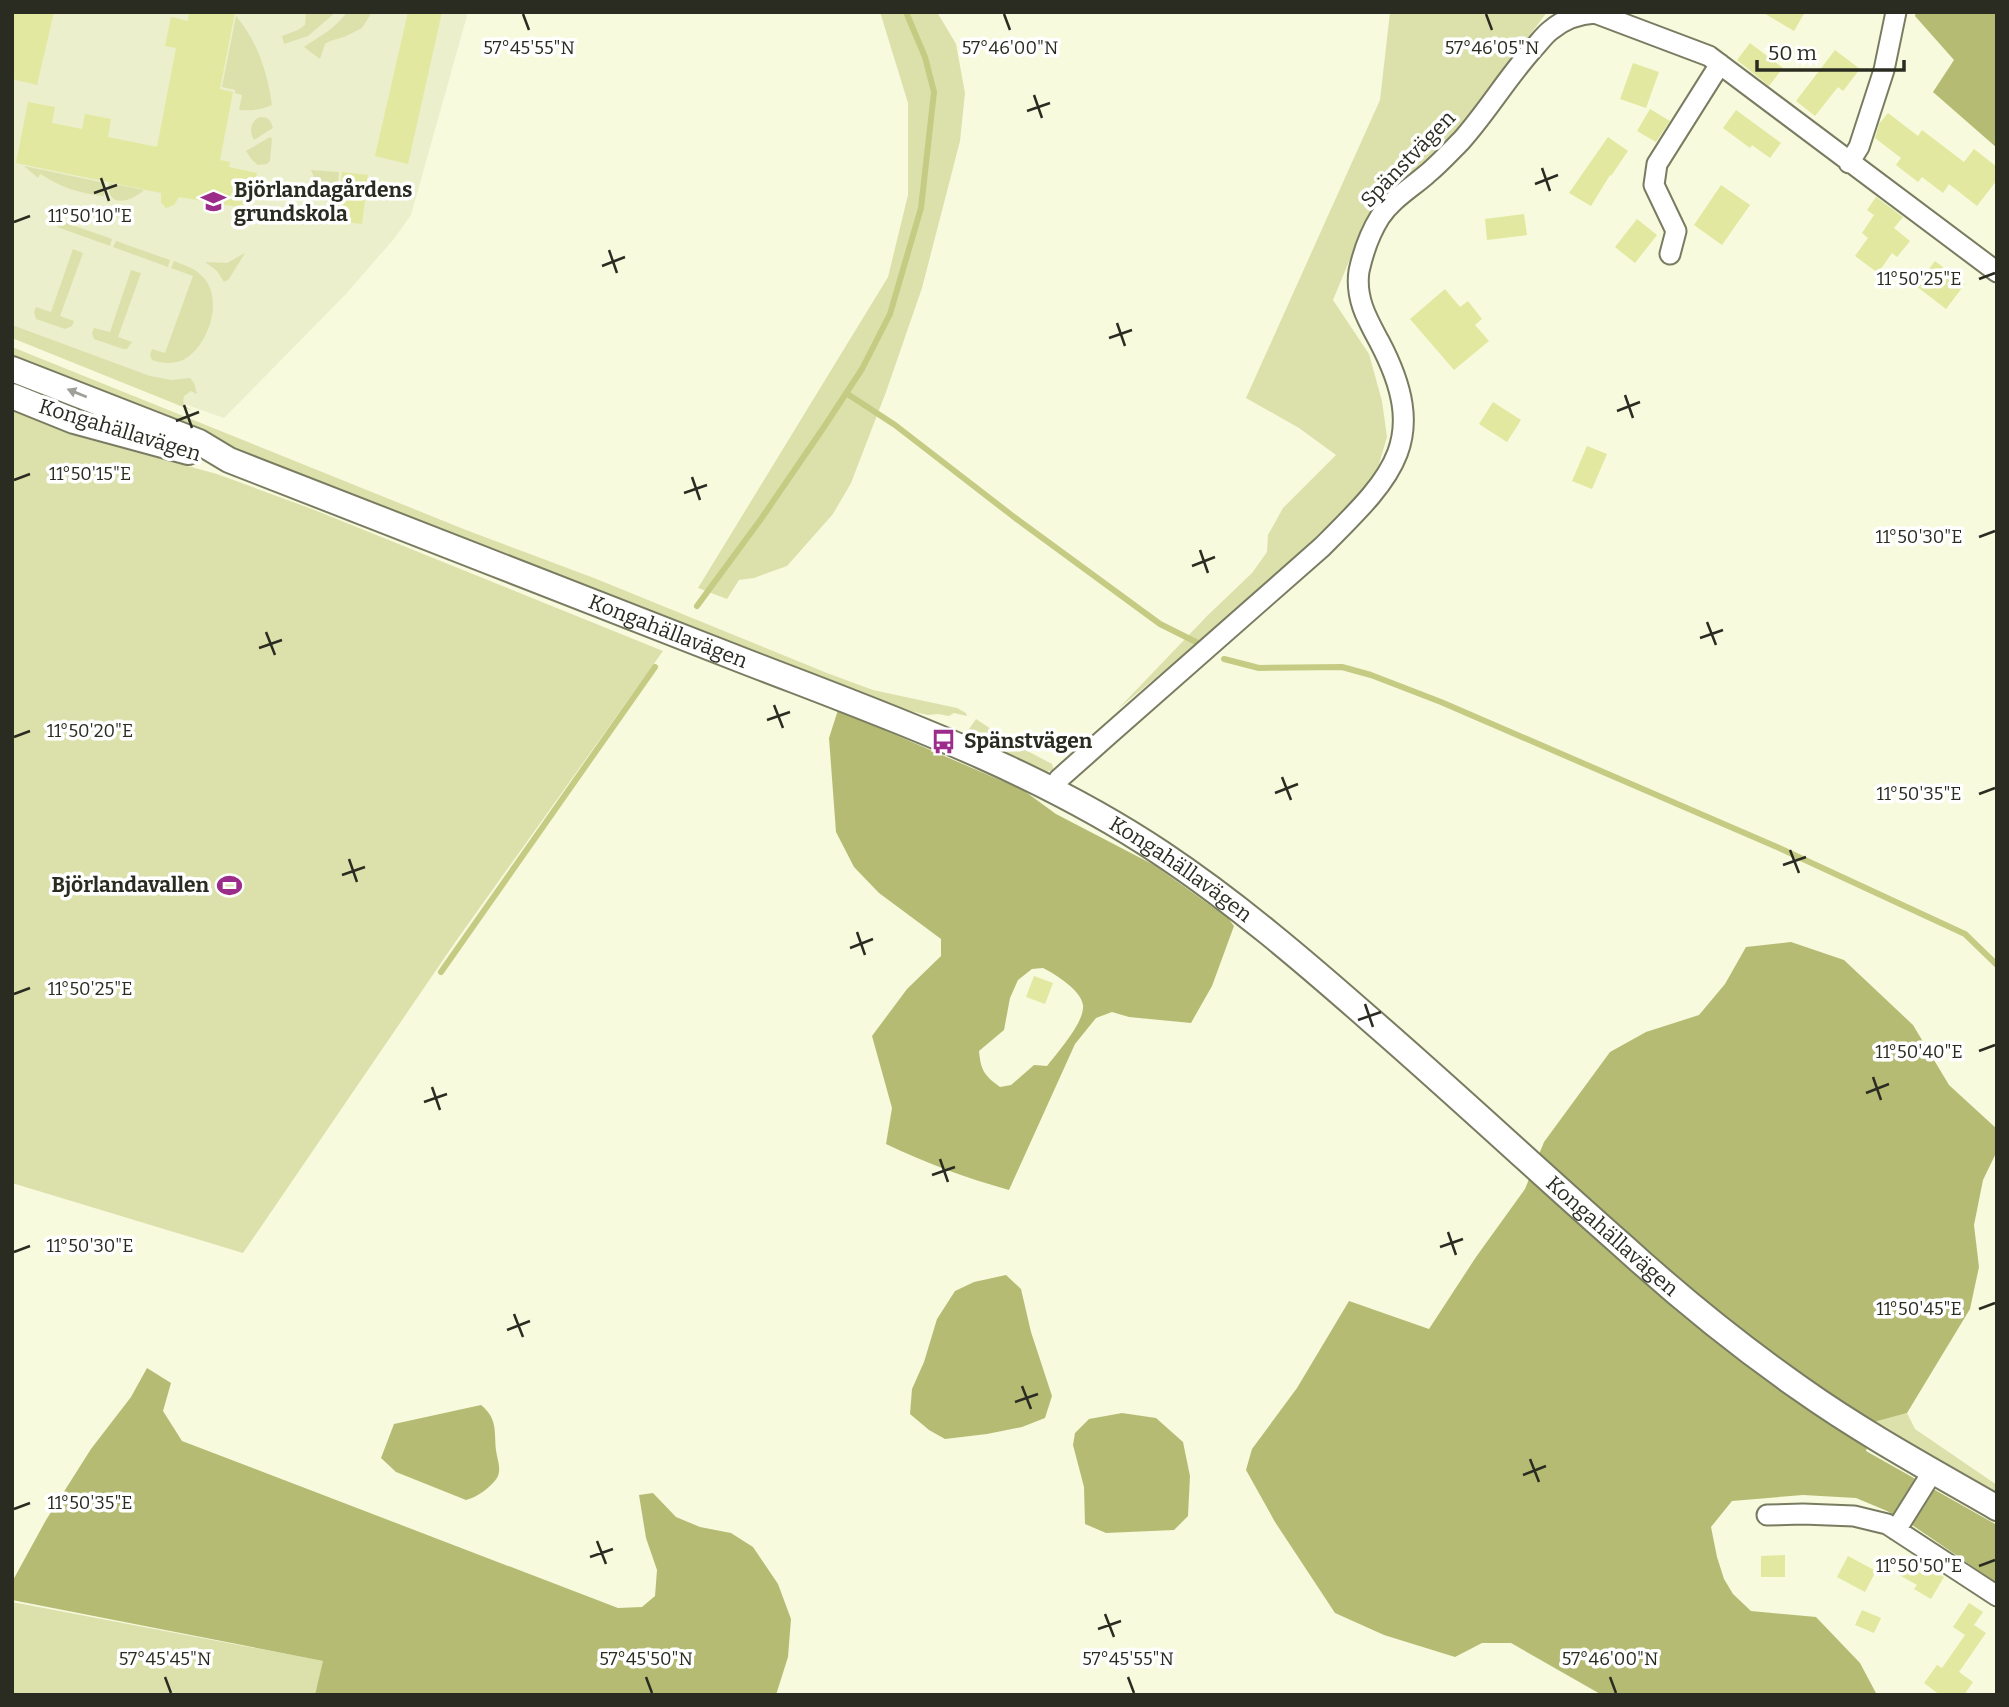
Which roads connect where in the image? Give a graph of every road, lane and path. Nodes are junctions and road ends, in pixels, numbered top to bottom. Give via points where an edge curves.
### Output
1 (1896, 12) edge
2 (1579, 13) edge
3 (1720, 64) junction
4 (1849, 163) junction
5 (1670, 254) dead end
6 (1997, 272) edge
7 (12, 369) edge
8 (12, 396) edge
9 (229, 460) junction
10 (1052, 791) junction
11 (1933, 1471) junction
12 (1997, 1508) edge
13 (1767, 1515) dead end
14 (1896, 1530) junction
15 (1997, 1596) edge

1 - 4 street via 1884,70 1859,147
2 - 3 street, Spänstvägen via 1595,13 1700,52
2 - 10 street, Spänstvägen via 1549,31 1462,139 1401,194 1372,232 1359,272 1361,304 1391,365 1404,422 1399,451 1388,474 1322,547 1104,738
3 - 4 street, Spänstvägen
3 - 5 street via 1657,164 1654,185 1676,231
4 - 6 street, Spänstvägen
9 -> 7 street, Kongahällavägen via 199,442
8 - 9 street, Kongahällavägen via 74,421
9 - 10 street, Kongahällavägen via 849,702 965,749
10 - 11 street, Kongahällavägen via 1155,849 1217,892 1321,976 1622,1246 1744,1347 1801,1389
11 - 12 street, Kongahällavägen
11 - 14 street
13 - 14 street via 1854,1516
14 - 15 street

